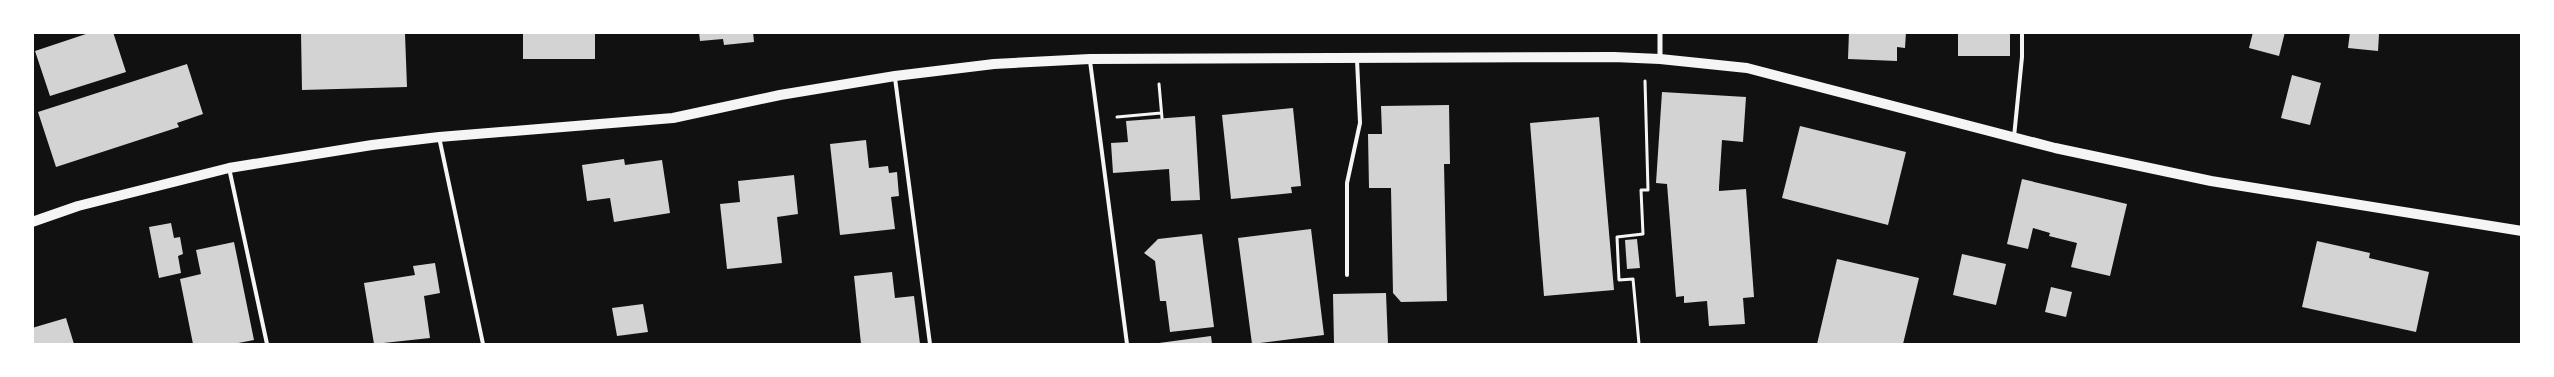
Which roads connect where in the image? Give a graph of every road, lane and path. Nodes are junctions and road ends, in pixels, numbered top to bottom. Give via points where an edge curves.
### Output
1 (1660, 32) edge
2 (2022, 32) edge
3 (1357, 58) junction
4 (1090, 59) junction
5 (1660, 59) junction
6 (895, 76) junction
7 (1159, 79) dead end
8 (1645, 81) dead end
9 (1161, 113) junction
10 (1162, 118) dead end
11 (1098, 119) junction
12 (2014, 137) junction
13 (439, 138) junction
14 (229, 168) junction
15 (32, 222) edge
16 (2522, 231) edge
17 (1347, 275) dead end
18 (267, 344) edge
19 (483, 344) edge
20 (930, 344) edge
21 (1127, 344) edge
22 (1639, 344) edge

1 - 5 street
2 - 12 lane
3 - 4 main road
3 - 5 main road
3 - 17 lane via 1360,122 1347,183
4 - 6 main road via 994,64
4 - 11 lane
5 - 12 main road via 1747,68
6 - 13 main road via 780,95 673,118
6 - 20 lane
7 - 9 path
8 - 22 path via 1648,190 1640,190 1643,234 1617,237 1619,280 1633,279
9 - 10 path
9 - 11 path
11 - 21 lane
12 - 16 main road via 2212,181
13 - 14 main road via 372,145
13 - 19 lane
14 - 15 main road via 78,206
14 - 18 lane

